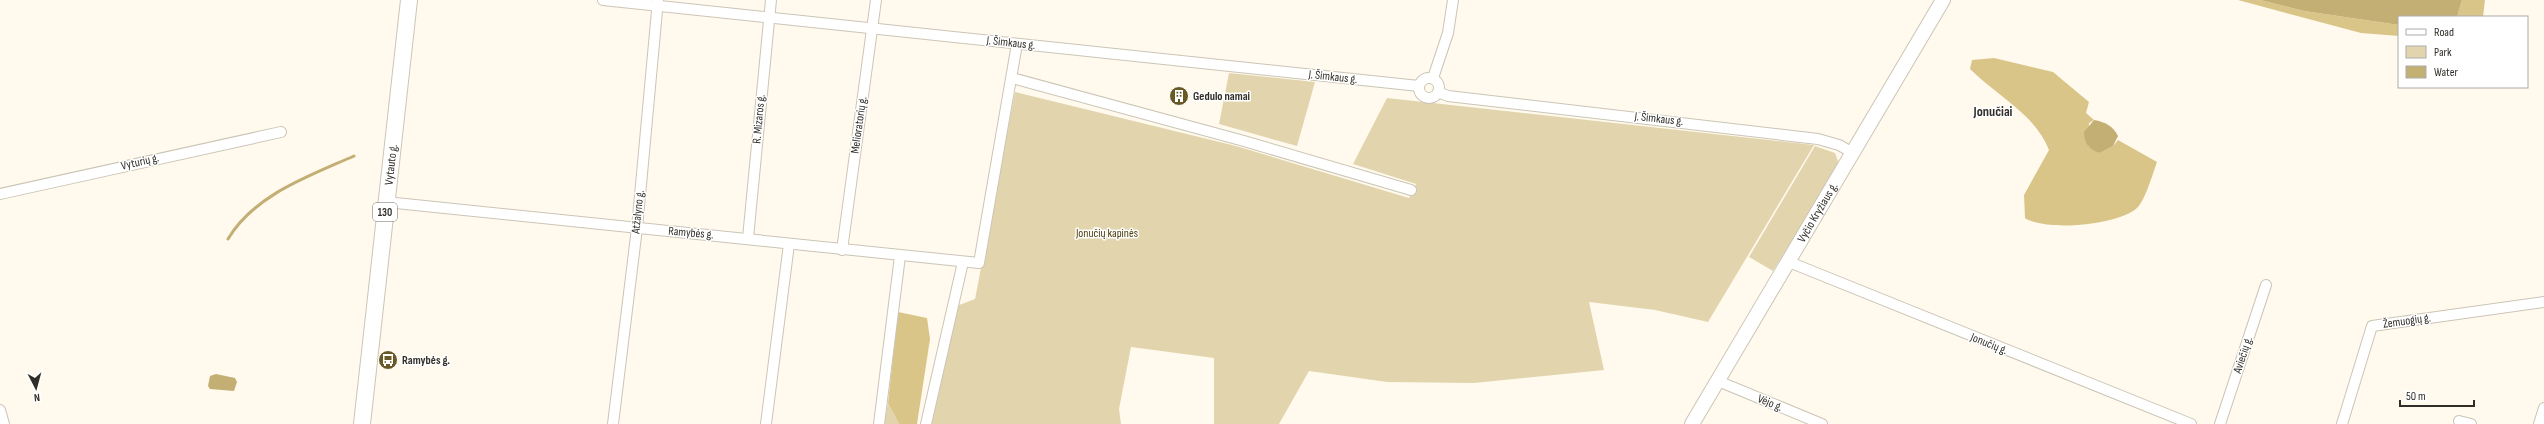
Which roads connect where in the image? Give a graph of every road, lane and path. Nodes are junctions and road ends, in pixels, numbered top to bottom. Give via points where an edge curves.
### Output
1 (409, 0) edge
2 (603, 0) edge
3 (771, 0) edge
4 (876, 0) edge
5 (1453, 0) edge
6 (1943, 0) edge
7 (658, 3) edge
8 (769, 18) junction
9 (872, 29) junction
10 (1017, 44) junction
11 (1012, 78) junction
12 (1433, 78) junction
13 (1419, 86) junction
14 (1438, 92) junction
15 (281, 132) dead end
16 (1853, 153) junction
17 (1411, 190) dead end
18 (0, 194) edge
19 (386, 202) junction
20 (637, 228) junction
21 (748, 238) junction
22 (788, 244) junction
23 (842, 250) junction
24 (900, 256) junction
25 (962, 262) junction
26 (1789, 262) junction
27 (2266, 285) dead end
28 (2544, 302) edge
29 (1718, 381) junction
30 (2544, 408) edge
31 (0, 410) edge
32 (2459, 421) dead end
33 (4, 424) edge
34 (362, 424) edge
35 (613, 424) edge
36 (766, 424) edge
37 (879, 424) edge
38 (926, 424) edge
39 (1692, 424) edge
40 (1822, 424) edge
41 (2191, 424) edge
42 (2220, 424) edge
43 (2342, 424) edge
44 (2470, 424) edge
45 (2540, 424) edge

1 - 19 main road, Vytauto g. / 130
2 - 7 street, J. Šimkaus g.
3 - 8 street, R. Mizaros g.
4 - 9 street, Melioratorių g.
5 - 12 street via 1448,33
6 - 16 street, Vyčio Kryžiaus g.
7 - 8 street, J. Šimkaus g.
7 - 20 street, Atžalyno g.
8 - 9 street, J. Šimkaus g.
8 - 21 street, R. Mizaros g.
9 - 10 street, J. Šimkaus g.
9 - 23 street, Melioratorių g.
10 - 11 street
10 - 13 street, J. Šimkaus g.
11 - 17 street via 1244,141
11 - 25 street, Ramybės g. via 979,264
12 - 13 street via 1424,79
12 - 14 street via 1438,82
13 - 14 street, J. Šimkaus g. via 1420,92 1428,97
14 - 16 street, J. Šimkaus g. via 1448,96 1797,136 1839,145
15 - 18 street, Vyturių g.
16 - 26 street, Vyčio Kryžiaus g.
19 - 20 street, Ramybės g.
19 - 34 main road, Vytauto g. / 130
20 - 21 street, Ramybės g.
20 - 35 street, Atžalyno g.
21 - 22 street, Ramybės g.
22 - 23 street, Ramybės g.
22 - 36 street
23 - 24 street, Ramybės g.
24 - 25 street, Ramybės g.
24 - 37 street
25 - 38 street via 951,323
26 - 29 street, Vyčio Kryžiaus g.
26 - 41 street, Jonučių g.
27 - 42 street, Aviečių g.
28 - 43 street, Žemuogių g. via 2372,326
29 - 39 street, Vyčio Kryžiaus g.
29 - 40 street, Vėjo g.
30 - 45 street
31 - 33 street
32 - 44 street

